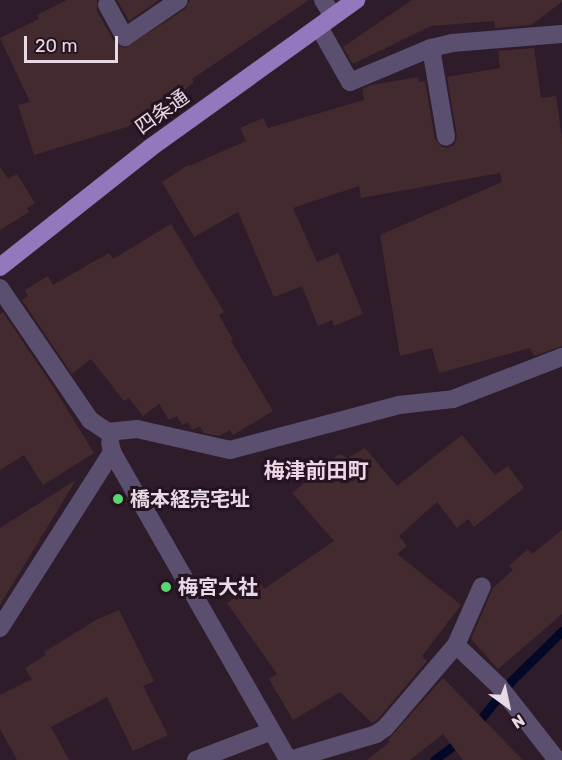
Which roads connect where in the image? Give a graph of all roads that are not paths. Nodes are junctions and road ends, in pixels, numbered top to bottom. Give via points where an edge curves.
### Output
1 (179, 0) edge
2 (323, 0) edge
3 (357, 0) edge
4 (107, 5) dead end
5 (326, 22) junction
6 (562, 34) edge
7 (431, 48) junction
8 (446, 137) dead end
9 (0, 267) edge
10 (0, 288) edge
11 (562, 357) edge
12 (108, 432) junction
13 (112, 452) junction
14 (482, 586) dead end
15 (0, 628) edge
16 (456, 645) junction
17 (272, 730) junction
18 (196, 760) edge
19 (288, 760) edge
20 (556, 760) edge

1 - 4 street via 125,37
2 - 5 street
3 - 5 main road, 四条通
5 - 7 street via 350,82
5 - 9 main road, 四条通 via 150,148
6 - 7 street
7 - 8 street
10 - 12 street via 90,420
11 - 12 street via 453,399 399,405 230,450 137,429
12 - 13 street
13 - 15 street
13 - 17 street
14 - 16 street
16 - 19 street via 385,728
16 - 20 street via 499,686
17 - 18 street
17 - 19 street

